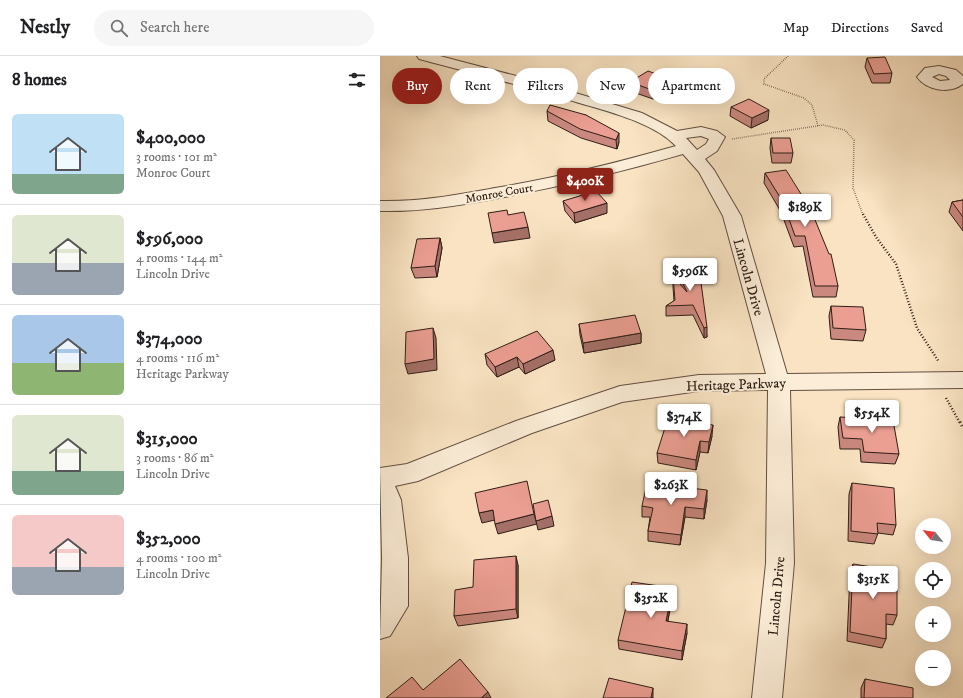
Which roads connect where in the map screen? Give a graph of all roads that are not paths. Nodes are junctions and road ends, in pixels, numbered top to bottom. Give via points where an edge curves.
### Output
1 (424, 56) edge
2 (685, 147) junction
3 (381, 210) edge
4 (952, 381) edge
5 (779, 383) junction
6 (380, 478) edge
7 (380, 626) edge
8 (767, 698) edge

1 - 2 street, Lincoln Drive via 637,116
2 - 2 street, Monroe Court via 689,132 707,131 717,137 716,142 705,154
2 - 3 street, Monroe Court via 613,169 544,185
2 - 5 street, Lincoln Drive via 706,170 732,216
4 - 5 street, Heritage Parkway
5 - 6 street, Heritage Parkway via 699,383 620,394 524,427 409,474
5 - 8 street, Lincoln Drive via 780,564
6 - 7 street via 388,500 395,558 394,606

